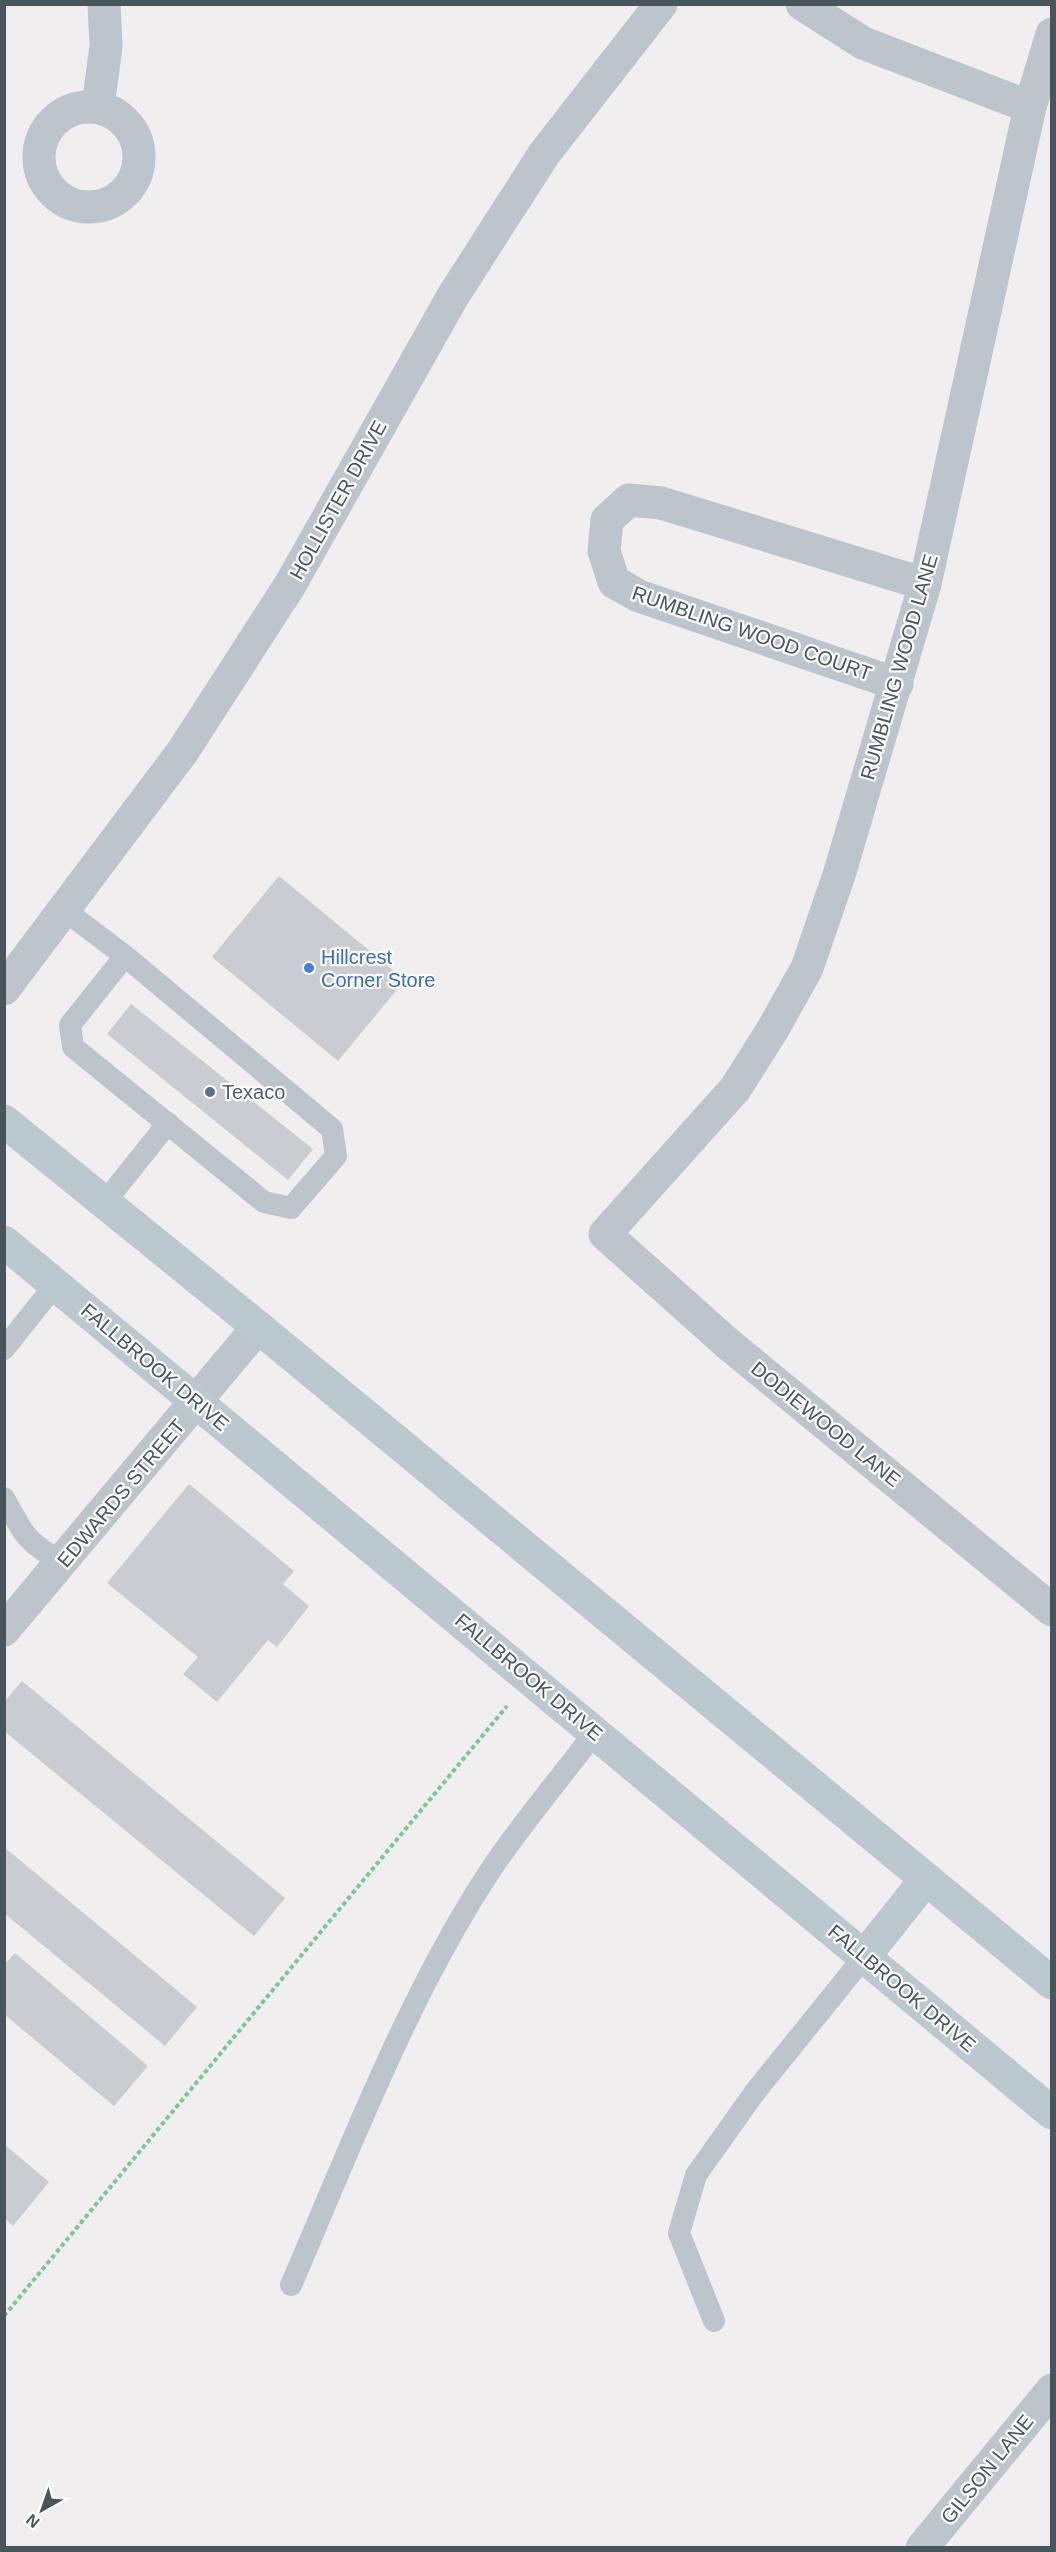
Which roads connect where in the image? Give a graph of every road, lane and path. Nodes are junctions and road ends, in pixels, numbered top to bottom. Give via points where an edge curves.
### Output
1 (104, 4) edge
2 (661, 4) edge
3 (802, 4) edge
4 (1052, 34) edge
5 (98, 107) dead end
6 (1030, 107) junction
7 (925, 584) junction
8 (897, 684) junction
9 (63, 909) junction
10 (125, 956) junction
11 (4, 989) edge
12 (4, 1121) edge
13 (168, 1123) junction
14 (105, 1202) junction
15 (605, 1234) joint
16 (4, 1242) edge
17 (55, 1285) junction
18 (258, 1327) junction
19 (4, 1349) edge
20 (197, 1402) junction
21 (4, 1498) edge
22 (62, 1562) junction
23 (1052, 1610) edge
24 (4, 1630) edge
25 (530, 1678) junction
26 (595, 1732) junction
27 (926, 1879) junction
28 (864, 1957) junction
29 (1052, 1983) edge
30 (1052, 2113) edge
31 (291, 2285) dead end
32 (4, 2316) edge
33 (714, 2321) dead end
34 (1052, 2390) edge
35 (922, 2547) edge

1 - 5 street via 106,46
2 - 9 street, HOLLISTER DRIVE via 544,154 453,296 290,585 183,751
3 - 6 street via 863,43
4 - 6 street, RUMBLING WOOD LANE
6 - 7 street, RUMBLING WOOD LANE
7 - 8 street, RUMBLING WOOD LANE
7 - 8 street, RUMBLING WOOD COURT via 661,503 629,501 607,520 604,552 614,582 639,596
8 - 15 street, RUMBLING WOOD LANE via 807,968 735,1089
9 - 10 lane
9 - 11 street, HOLLISTER DRIVE
10 - 13 lane via 70,1025 73,1047
10 - 13 lane via 332,1129 336,1156 291,1208 264,1202
12 - 14 main road
13 - 14 lane
14 - 18 main road
15 - 23 street, DODIEWOOD LANE via 727,1343
16 - 17 main road, FALLBROOK DRIVE
17 - 19 lane
17 - 20 main road, FALLBROOK DRIVE
18 - 20 street, EDWARDS STREET
18 - 27 main road
20 - 22 street, EDWARDS STREET
20 - 25 main road, FALLBROOK DRIVE
21 - 22 lane via 22,1533 40,1550
22 - 24 street, EDWARDS STREET
25 - 26 main road, FALLBROOK DRIVE
25 - 32 path
26 - 28 main road, FALLBROOK DRIVE
26 - 31 lane via 488,1873 446,1947 378,2083
27 - 28 main road
27 - 29 main road
28 - 30 main road, FALLBROOK DRIVE
28 - 33 lane via 755,2092 696,2175 678,2233
34 - 35 street, GILSON LANE

